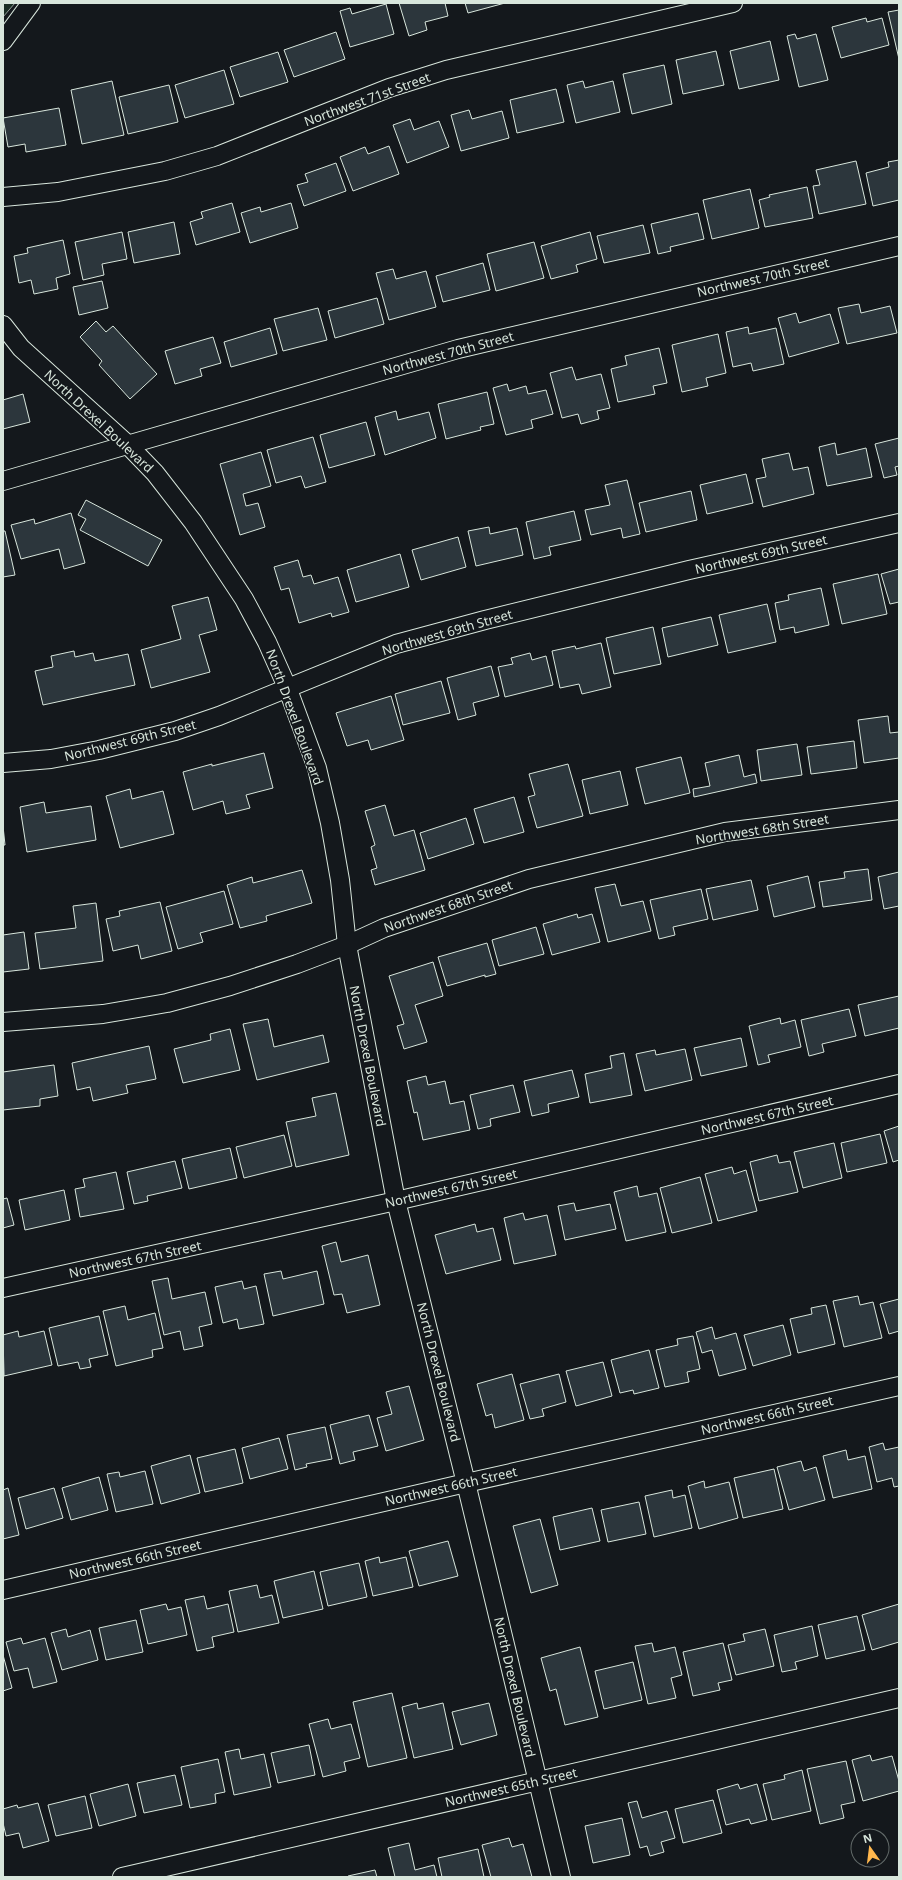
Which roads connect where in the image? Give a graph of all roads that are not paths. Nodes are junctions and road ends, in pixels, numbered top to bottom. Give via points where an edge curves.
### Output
1 (31, 3) edge
2 (733, 3) edge
3 (3, 41) edge
4 (3, 198) edge
5 (899, 246) edge
6 (3, 325) edge
7 (127, 444) junction
8 (3, 481) edge
9 (899, 523) edge
10 (287, 688) junction
11 (3, 763) edge
12 (899, 810) edge
13 (348, 945) junction
14 (3, 1022) edge
15 (899, 1084) edge
16 (396, 1201) junction
17 (3, 1288) edge
18 (899, 1386) edge
19 (466, 1482) junction
20 (3, 1590) edge
21 (899, 1698) edge
22 (538, 1781) junction
23 (122, 1877) edge
24 (560, 1877) edge

1 - 3 street
2 - 4 street, Northwest 71st Street via 446,70 390,88 217,156 165,171 58,192
5 - 7 street, Northwest 70th Street via 458,349
6 - 7 street, North Drexel Boulevard via 21,348
7 - 8 street, Northwest 70th Street
7 - 10 street, North Drexel Boulevard via 155,473 193,522 240,593 267,642
9 - 10 street, Northwest 69th Street via 689,570 433,634 396,644
10 - 11 street, Northwest 69th Street via 175,731 51,759
10 - 13 street, North Drexel Boulevard via 317,768 340,880
12 - 13 street, Northwest 68th Street via 725,832 529,879 384,928
13 - 14 street, Northwest 68th Street via 230,986 167,1003 103,1014
13 - 16 street, North Drexel Boulevard
15 - 16 street, Northwest 67th Street
16 - 17 street, Northwest 67th Street
16 - 19 street, North Drexel Boulevard
18 - 19 street, Northwest 66th Street
19 - 20 street, Northwest 66th Street
19 - 22 street, North Drexel Boulevard
21 - 22 street, Northwest 65th Street
22 - 23 street, Northwest 65th Street
22 - 24 street, North Drexel Boulevard

